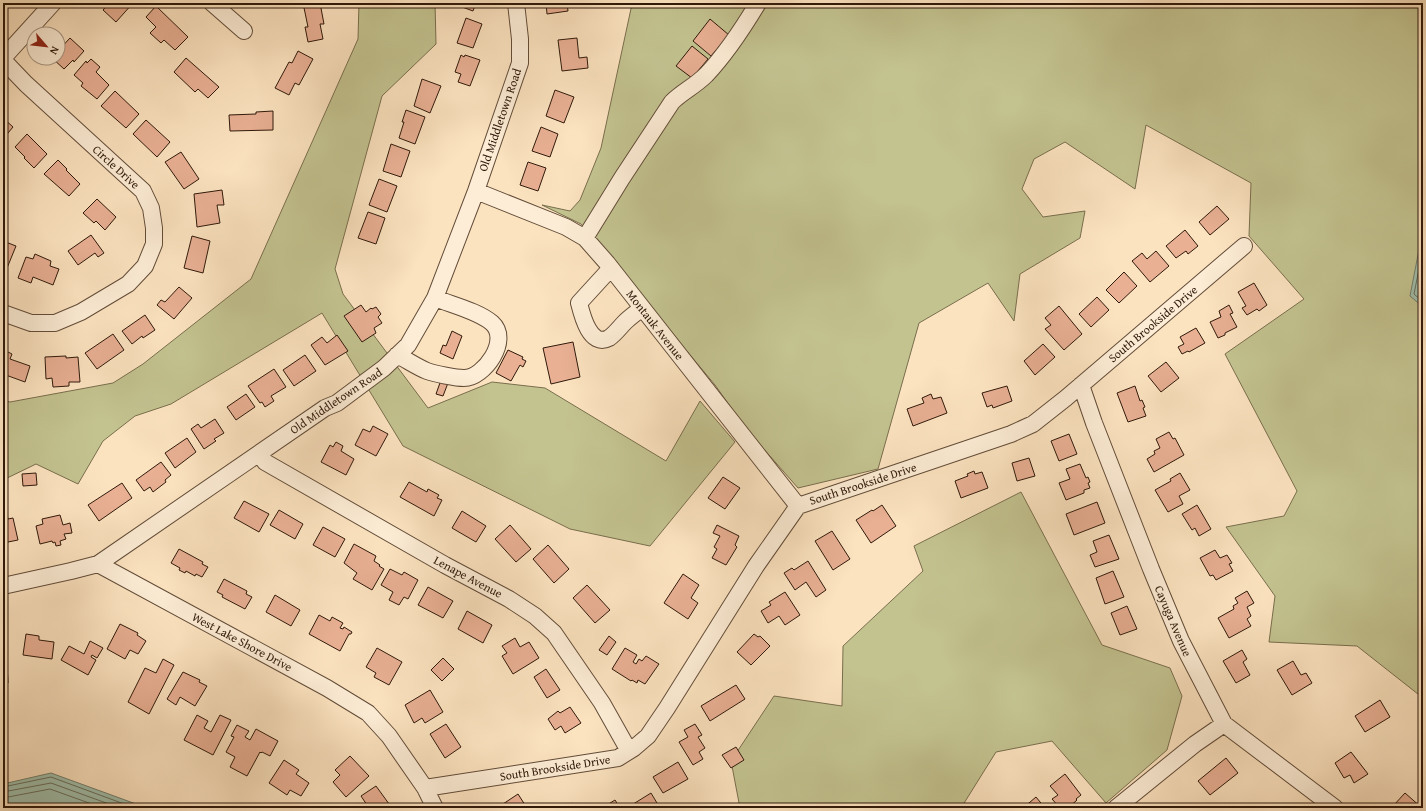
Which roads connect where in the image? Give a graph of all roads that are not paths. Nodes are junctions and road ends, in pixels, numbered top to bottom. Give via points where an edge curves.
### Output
1 (53, 3) edge
2 (212, 3) edge
3 (516, 3) edge
4 (758, 3) edge
5 (244, 31) dead end
6 (3, 59) edge
7 (476, 191) junction
8 (585, 238) junction
9 (1244, 246) dead end
10 (611, 268) junction
11 (435, 298) junction
12 (642, 308) junction
13 (3, 313) edge
14 (397, 355) junction
15 (1081, 385) junction
16 (260, 454) junction
17 (798, 506) junction
18 (98, 564) junction
19 (3, 586) edge
20 (1224, 724) junction
21 (629, 752) junction
22 (425, 788) junction
23 (436, 808) edge
24 (1116, 808) edge
25 (1335, 808) edge

1 - 6 street
2 - 5 street
3 - 7 street, Old Middletown Road via 520,63
4 - 8 street via 712,68 693,87 672,102
6 - 13 street, Circle Drive via 26,84 143,191 151,208 154,228 154,244 145,266 128,284 81,312 55,323 32,323
7 - 8 street, Montauk Avenue via 566,227
7 - 11 street, Old Middletown Road
8 - 10 street, Montauk Avenue
9 - 15 street, South Brookside Drive
10 - 12 street, Montauk Avenue
10 - 12 street via 579,303 587,328 595,337 604,340
11 - 14 street, Old Middletown Road via 408,345
11 - 14 street via 480,316 492,324 499,339 494,356 481,371 465,378 428,372
12 - 17 street, Montauk Avenue
14 - 16 street, Old Middletown Road via 384,368 337,403
15 - 17 street, South Brookside Drive via 1032,424 1011,434
15 - 20 street, Cayuga Avenue via 1181,641
16 - 18 street, Old Middletown Road
16 - 21 street, Lenape Avenue via 265,462 535,616 554,633 602,703
17 - 21 street, South Brookside Drive via 756,566 648,736
18 - 19 street
18 - 22 street, West Lake Shore Drive via 327,688 368,713 389,736
20 - 24 street via 1195,744
20 - 25 street, Cayuga Avenue
21 - 22 street, South Brookside Drive via 618,758
22 - 23 street, West Lake Shore Drive

